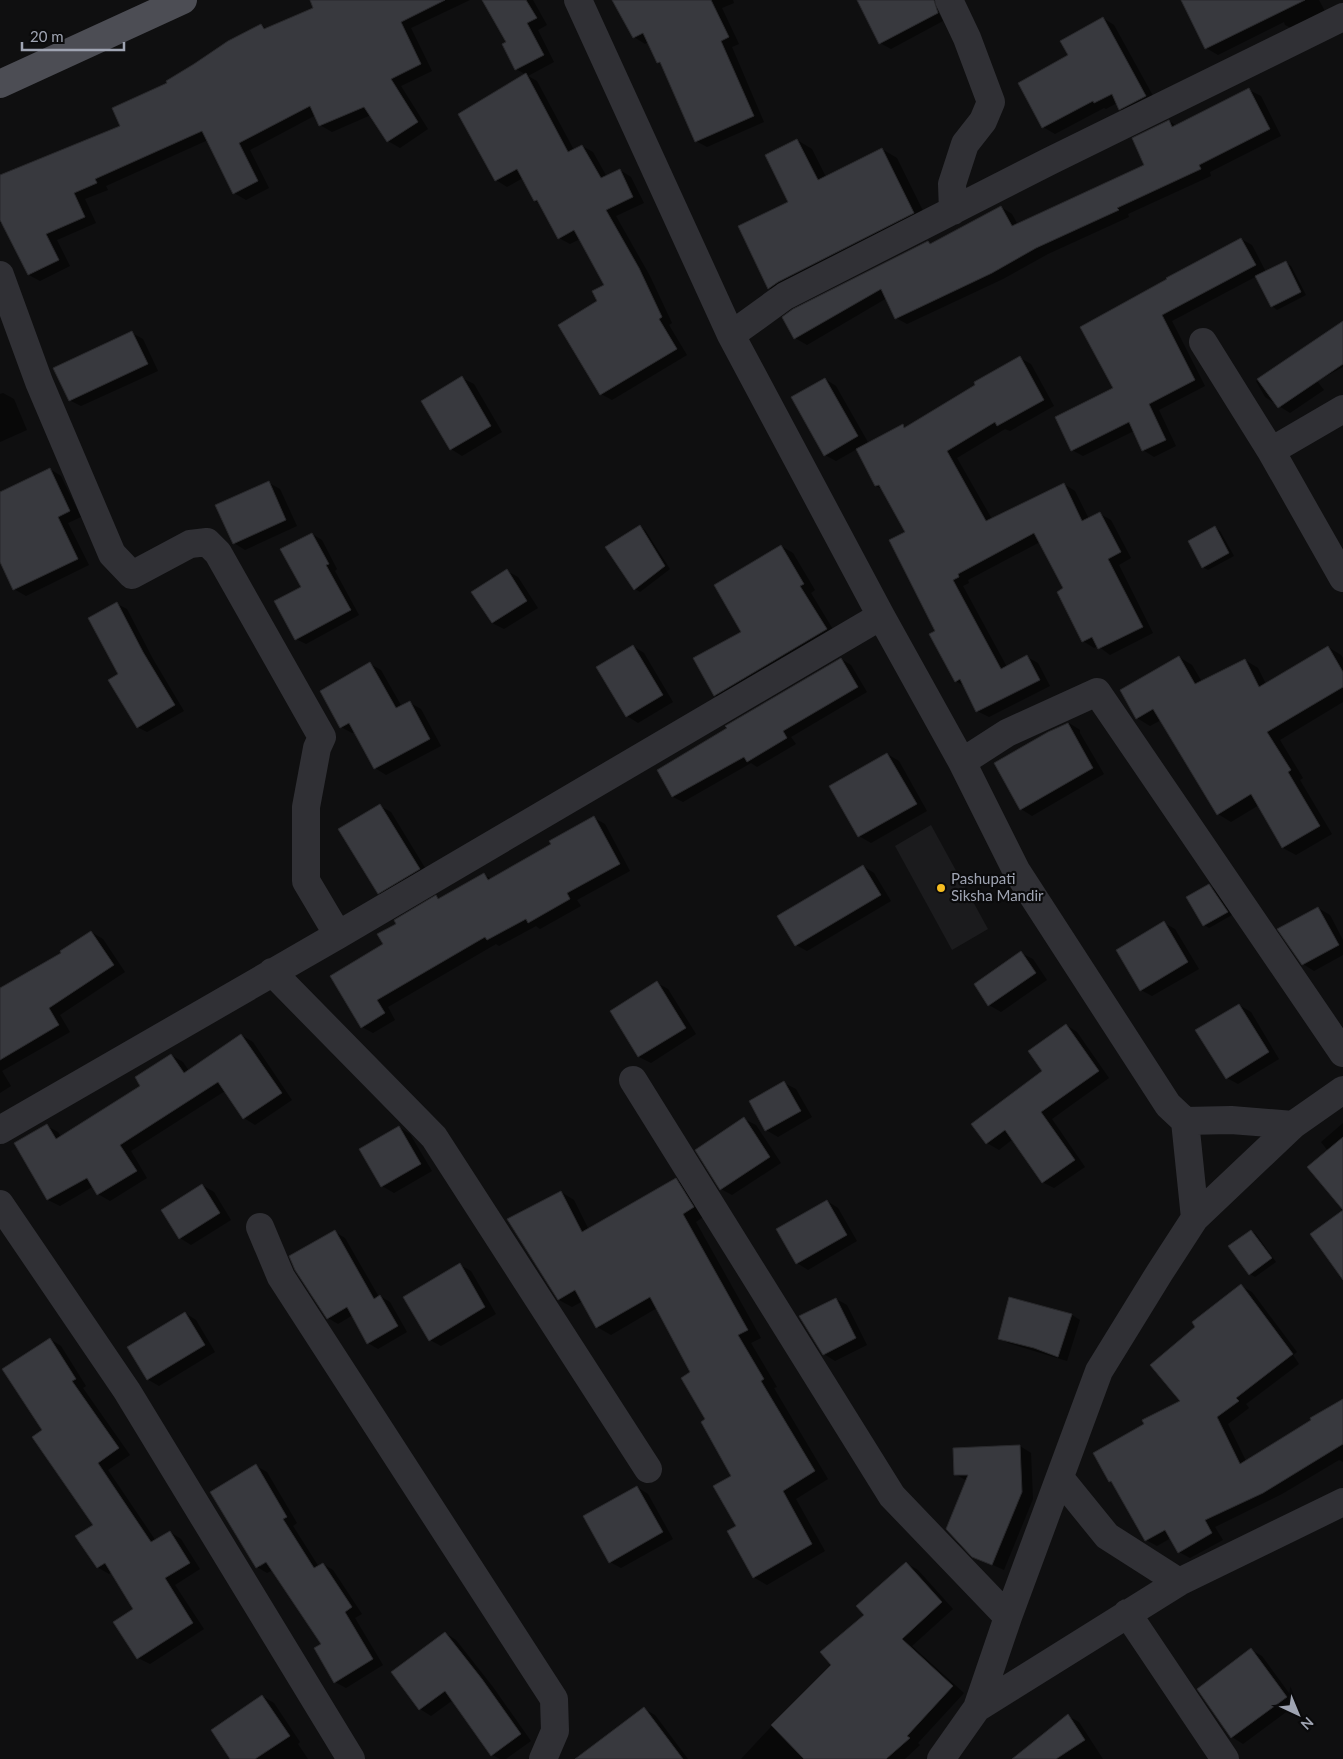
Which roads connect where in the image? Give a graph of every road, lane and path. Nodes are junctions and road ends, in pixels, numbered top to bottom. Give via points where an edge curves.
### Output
1 (183, 0) edge
2 (578, 0) edge
3 (949, 0) edge
4 (1343, 17) edge
5 (0, 84) edge
6 (953, 211) junction
7 (0, 275) edge
8 (731, 335) junction
9 (1203, 342) dead end
10 (1343, 409) edge
11 (1271, 451) junction
12 (1343, 578) edge
13 (880, 616) junction
14 (962, 762) junction
15 (338, 935) junction
16 (272, 972) junction
17 (1343, 1053) edge
18 (633, 1080) dead end
19 (1343, 1090) edge
20 (1185, 1121) junction
21 (1293, 1125) junction
22 (0, 1130) edge
23 (1195, 1218) junction
24 (4, 1220) edge
25 (260, 1227) dead end
26 (648, 1469) dead end
27 (1060, 1478) junction
28 (1343, 1502) edge
29 (1179, 1582) junction
30 (1127, 1614) junction
31 (1008, 1617) junction
32 (977, 1708) junction
33 (351, 1759) edge
34 (543, 1759) edge
35 (940, 1759) edge
36 (1225, 1759) edge

1 - 5 main road
2 - 8 street
3 - 6 street via 992,102 965,144 952,184
4 - 6 street
6 - 8 street via 785,296
7 - 15 street via 39,382 112,554 132,575 190,544 207,542 218,553 322,737 306,807 306,881
8 - 13 street
9 - 11 street
10 - 11 street
11 - 12 street
13 - 14 street
13 - 15 street
14 - 17 street via 1007,732 1097,692
14 - 20 street via 1016,870 1168,1105
15 - 16 street
16 - 22 street
16 - 26 street via 434,1137
18 - 31 street via 892,1496
19 - 21 street
20 - 21 street via 1232,1120
20 - 23 street
21 - 23 street
23 - 27 street via 1099,1371
24 - 33 street via 127,1391
25 - 34 street via 281,1277 554,1698 555,1731
27 - 29 street via 1107,1536
27 - 31 street
28 - 29 street
29 - 30 street
30 - 32 street
30 - 36 street
31 - 32 street
32 - 35 street

